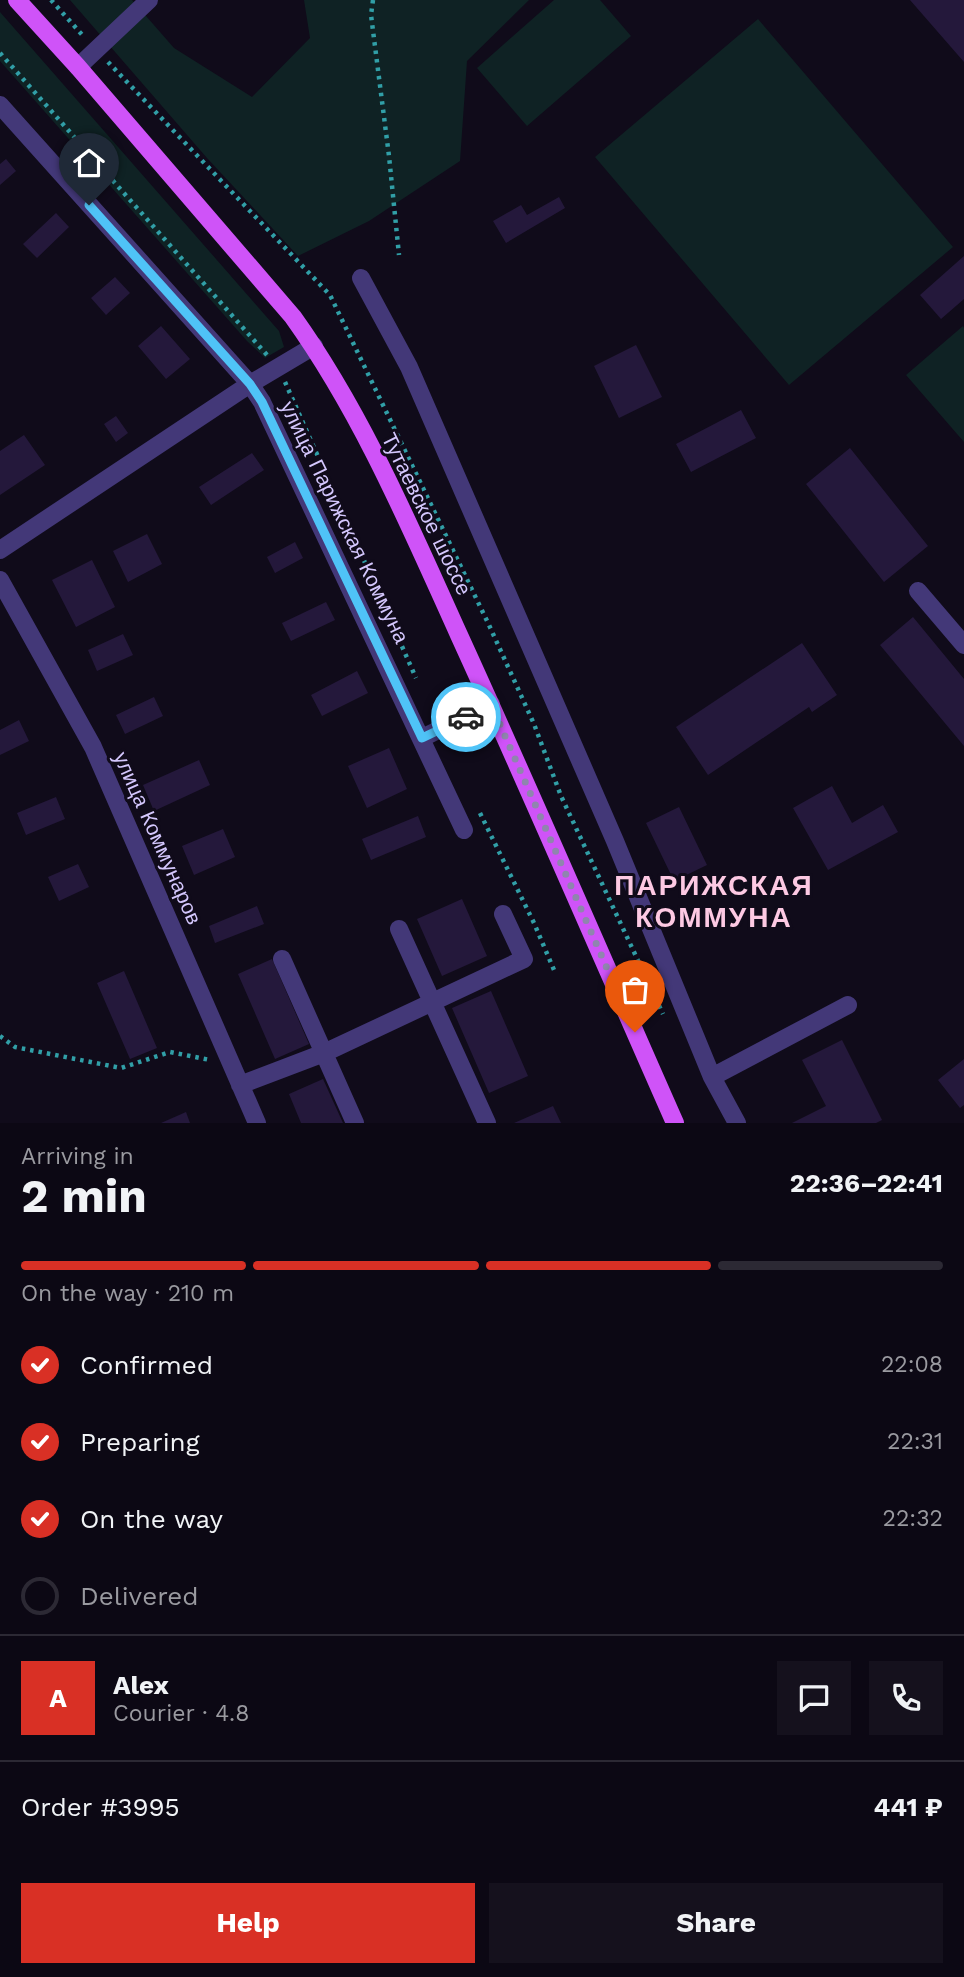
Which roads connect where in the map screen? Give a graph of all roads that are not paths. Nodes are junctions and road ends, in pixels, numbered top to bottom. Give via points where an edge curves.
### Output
1 (17, 0) edge
2 (149, 0) edge
3 (78, 67) junction
4 (0, 105) edge
5 (360, 278) dead end
6 (314, 346) junction
7 (250, 384) junction
8 (0, 550) edge
9 (0, 580) edge
10 (918, 591) dead end
11 (964, 645) edge
12 (491, 704) junction
13 (422, 738) junction
14 (464, 830) dead end
15 (503, 914) dead end
16 (399, 929) dead end
17 (282, 959) dead end
18 (431, 1003) junction
19 (848, 1006) dead end
20 (324, 1054) junction
21 (712, 1077) junction
22 (240, 1085) junction
23 (257, 1123) edge
24 (355, 1123) edge
25 (487, 1123) edge
26 (676, 1123) edge
27 (737, 1123) edge

1 - 3 main road, Тутаевское шоссе
2 - 3 street
3 - 6 main road, Тутаевское шоссе
4 - 7 street, улица Парижская Коммуна
5 - 21 street via 414,379
6 - 7 street
6 - 12 main road, Тутаевское шоссе via 389,480
7 - 8 street
7 - 13 street, улица Парижская Коммуна via 272,421
9 - 22 street, улица Коммунаров via 93,747
10 - 11 street
12 - 13 street
12 - 26 main road, Тутаевское шоссе
13 - 14 street, улица Парижская Коммуна
15 - 18 street via 524,959
16 - 18 street
17 - 20 street
18 - 20 street
18 - 25 street
19 - 21 street
20 - 22 street
20 - 24 street
21 - 27 street
22 - 23 street, улица Коммунаров

